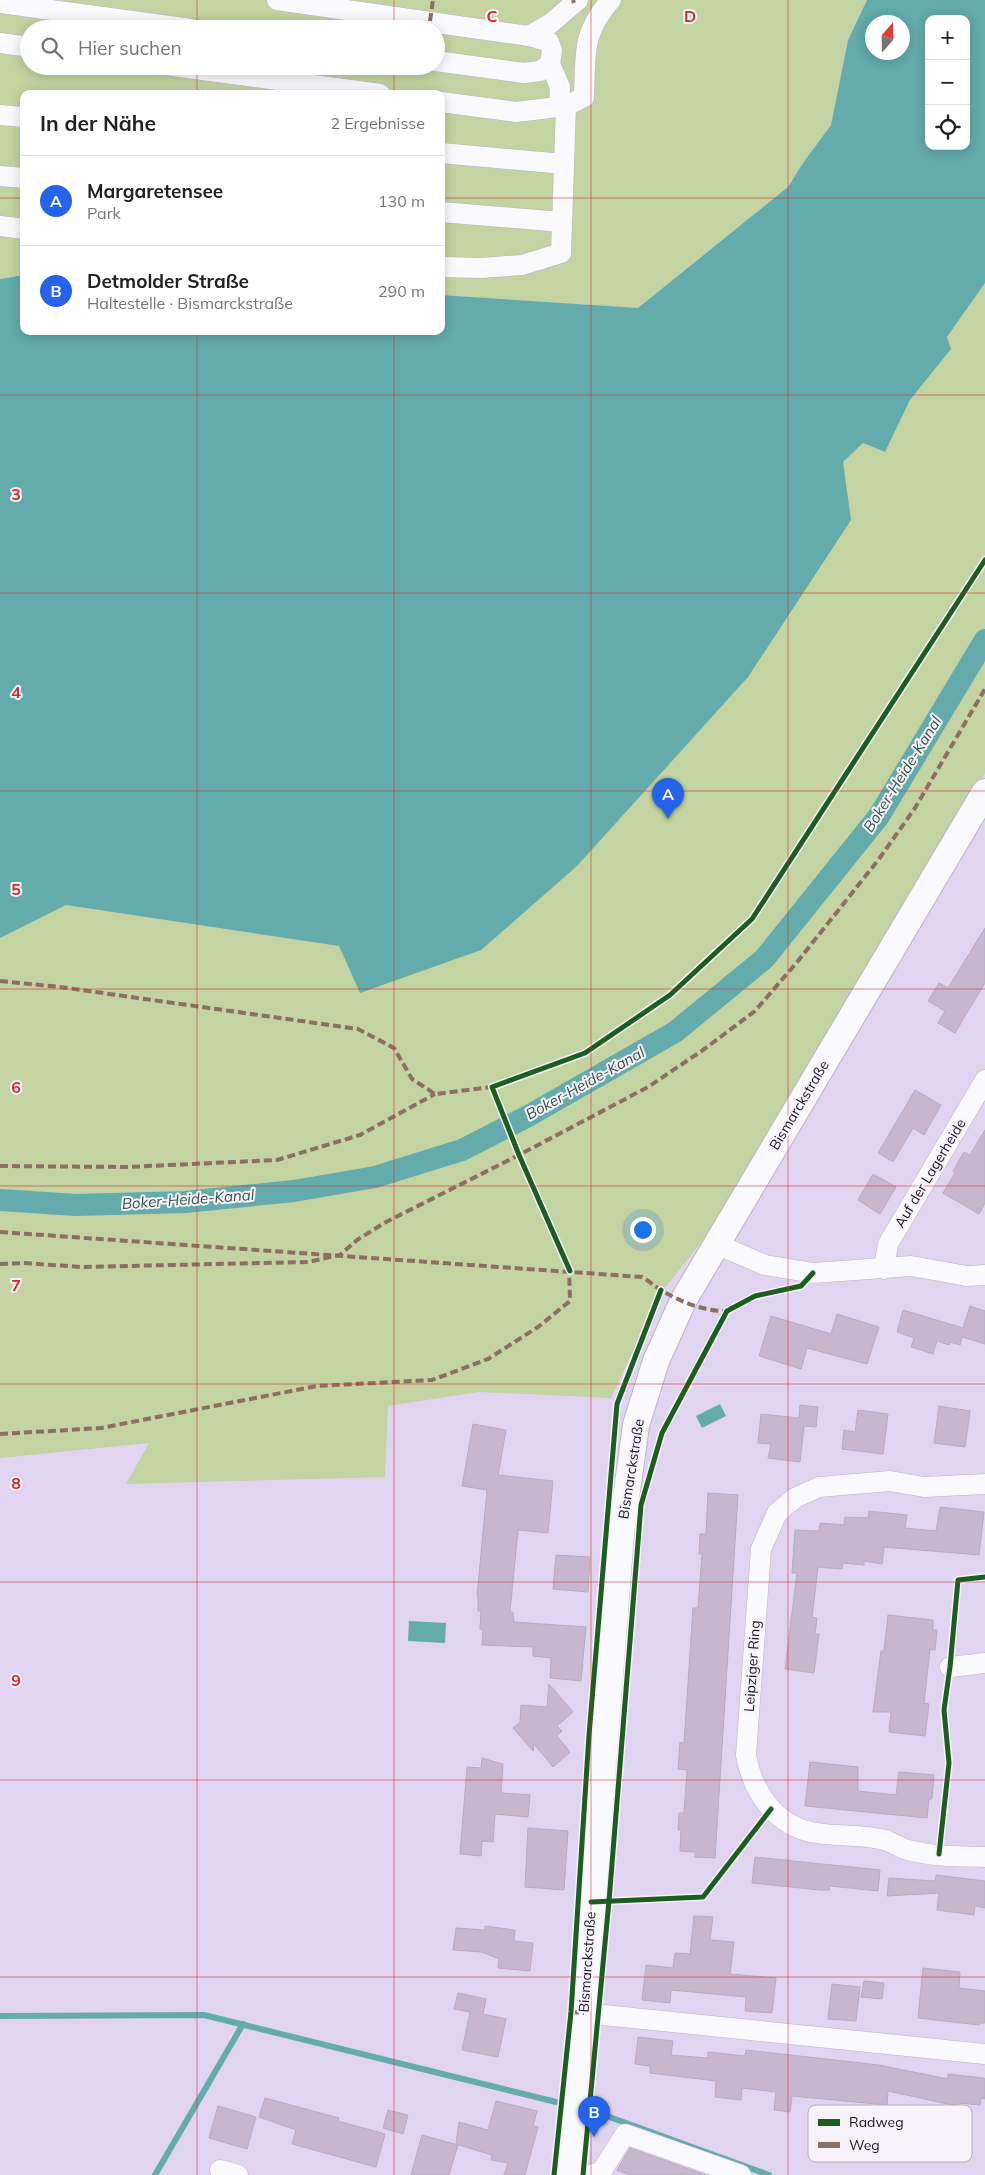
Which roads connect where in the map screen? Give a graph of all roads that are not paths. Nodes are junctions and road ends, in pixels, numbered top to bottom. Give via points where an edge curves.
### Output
1 (277, 0) edge
2 (578, 0) edge
3 (611, 0) edge
4 (0, 3) edge
5 (125, 20) edge
6 (417, 20) edge
7 (445, 24) edge
8 (529, 36) junction
9 (0, 43) edge
10 (20, 46) edge
11 (445, 62) edge
12 (550, 64) junction
13 (240, 75) edge
14 (350, 90) edge
15 (445, 103) edge
16 (563, 107) junction
17 (0, 115) edge
18 (20, 117) edge
19 (445, 154) edge
20 (564, 164) junction
21 (0, 176) edge
22 (20, 178) edge
23 (445, 212) edge
24 (562, 222) junction
25 (0, 226) edge
26 (20, 228) edge
27 (445, 267) edge
28 (985, 792) edge
29 (985, 1080) edge
30 (716, 1244) junction
31 (884, 1268) junction
32 (985, 1275) edge
33 (985, 1484) edge
34 (985, 1663) edge
35 (950, 1667) dead end
36 (985, 1857) edge
37 (584, 2013) junction
38 (985, 2054) edge
39 (567, 2175) edge
40 (590, 2175) edge
41 (741, 2175) edge

1 - 6 street
2 - 8 street via 550,24
3 - 16 street via 589,32 584,97
4 - 5 street
7 - 8 street
8 - 12 street via 549,42 552,50
9 - 10 street
11 - 12 street via 524,73 540,71
12 - 16 street via 560,87
13 - 14 street
15 - 16 street via 516,112
16 - 20 street
17 - 18 street
19 - 20 street
20 - 24 street
21 - 22 street
23 - 24 street
24 - 27 street via 561,253 522,265
25 - 26 street
28 - 30 main road, Bismarckstraße
29 - 31 street, Auf der Lagerheide via 888,1244
30 - 31 street via 765,1265 813,1273
30 - 37 main road, Bismarckstraße via 671,1326 636,1425 621,1534
31 - 32 street via 912,1266 967,1276
33 - 36 street, Leipziger Ring via 924,1487 890,1481 819,1486 795,1498 777,1513 761,1549 746,1755 757,1791 771,1809 798,1828 882,1839 908,1850
34 - 35 street
37 - 38 street
37 - 39 main road, Bismarckstraße via 581,2115
40 - 41 street via 601,2172 625,2134

